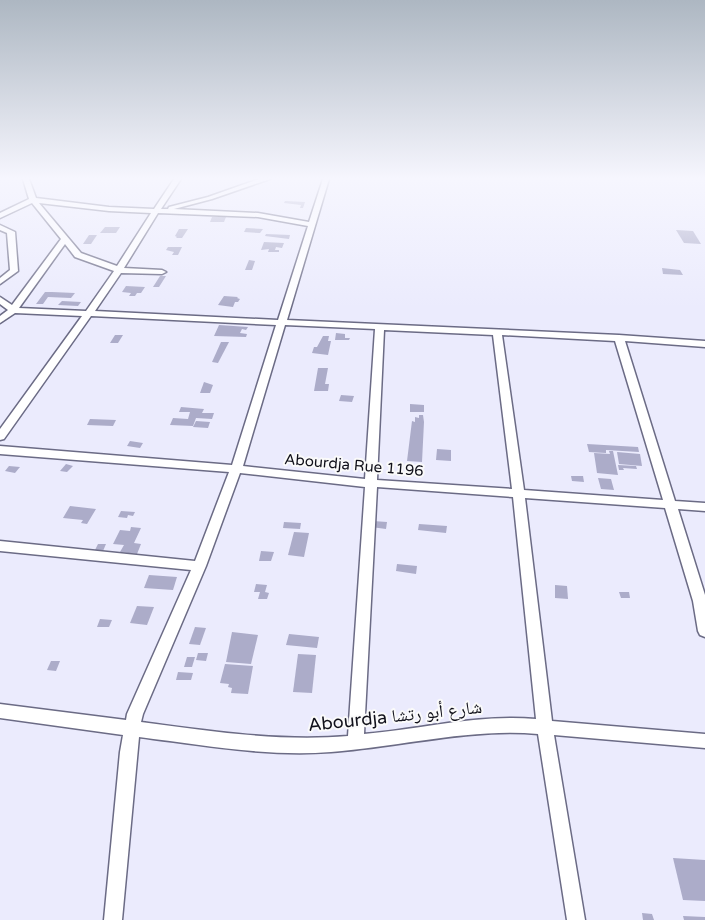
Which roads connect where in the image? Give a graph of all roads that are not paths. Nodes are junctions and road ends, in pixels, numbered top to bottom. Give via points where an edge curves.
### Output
1 (51, 222) edge
2 (149, 222) edge
3 (295, 222) edge
4 (313, 222) edge
5 (312, 225) junction
6 (0, 227) edge
7 (65, 239) junction
8 (118, 270) junction
9 (162, 272) dead end
10 (0, 282) edge
11 (0, 300) edge
12 (0, 309) edge
13 (13, 310) junction
14 (89, 314) junction
15 (0, 320) edge
16 (282, 324) junction
17 (380, 328) junction
18 (497, 333) junction
19 (619, 338) junction
20 (705, 344) edge
21 (0, 437) edge
22 (0, 450) edge
23 (236, 469) junction
24 (371, 483) junction
25 (518, 492) junction
26 (670, 505) junction
27 (705, 507) edge
28 (0, 546) edge
29 (199, 566) junction
30 (702, 601) edge
31 (705, 631) edge
32 (0, 711) edge
33 (545, 726) junction
34 (132, 728) junction
35 (705, 741) edge
36 (356, 743) junction
37 (113, 920) edge
38 (576, 920) edge

1 - 7 street
2 - 8 street
3 - 5 street
4 - 5 street
5 - 16 street
6 - 10 street via 11,232 14,271
7 - 8 street via 78,255
7 - 13 street
8 - 9 street
8 - 14 street
11 - 13 street
12 - 13 street
13 - 14 street
13 - 15 street
14 - 16 street
14 - 21 street
16 - 17 street
16 - 23 street
17 - 18 street
17 - 24 street
18 - 19 street
18 - 25 street
19 - 20 street
19 - 26 street
22 - 23 street, Abourdja Rue 1196
23 - 24 street, Abourdja Rue 1196
23 - 29 street
24 - 25 street, Abourdja Rue 1196
24 - 36 street
25 - 26 street, Abourdja Rue 1196
25 - 33 street
26 - 27 street, Abourdja Rue 1196
26 - 30 street
28 - 29 street
29 - 34 street via 139,701
30 - 31 street
32 - 34 street, Abourdja شارع أبو رتشا
33 - 35 street, Abourdja شارع أبو رتشا
33 - 36 street, Abourdja شارع أبو رتشا via 465,727
33 - 38 street
34 - 36 street, Abourdja شارع أبو رتشا via 249,744
34 - 37 street

